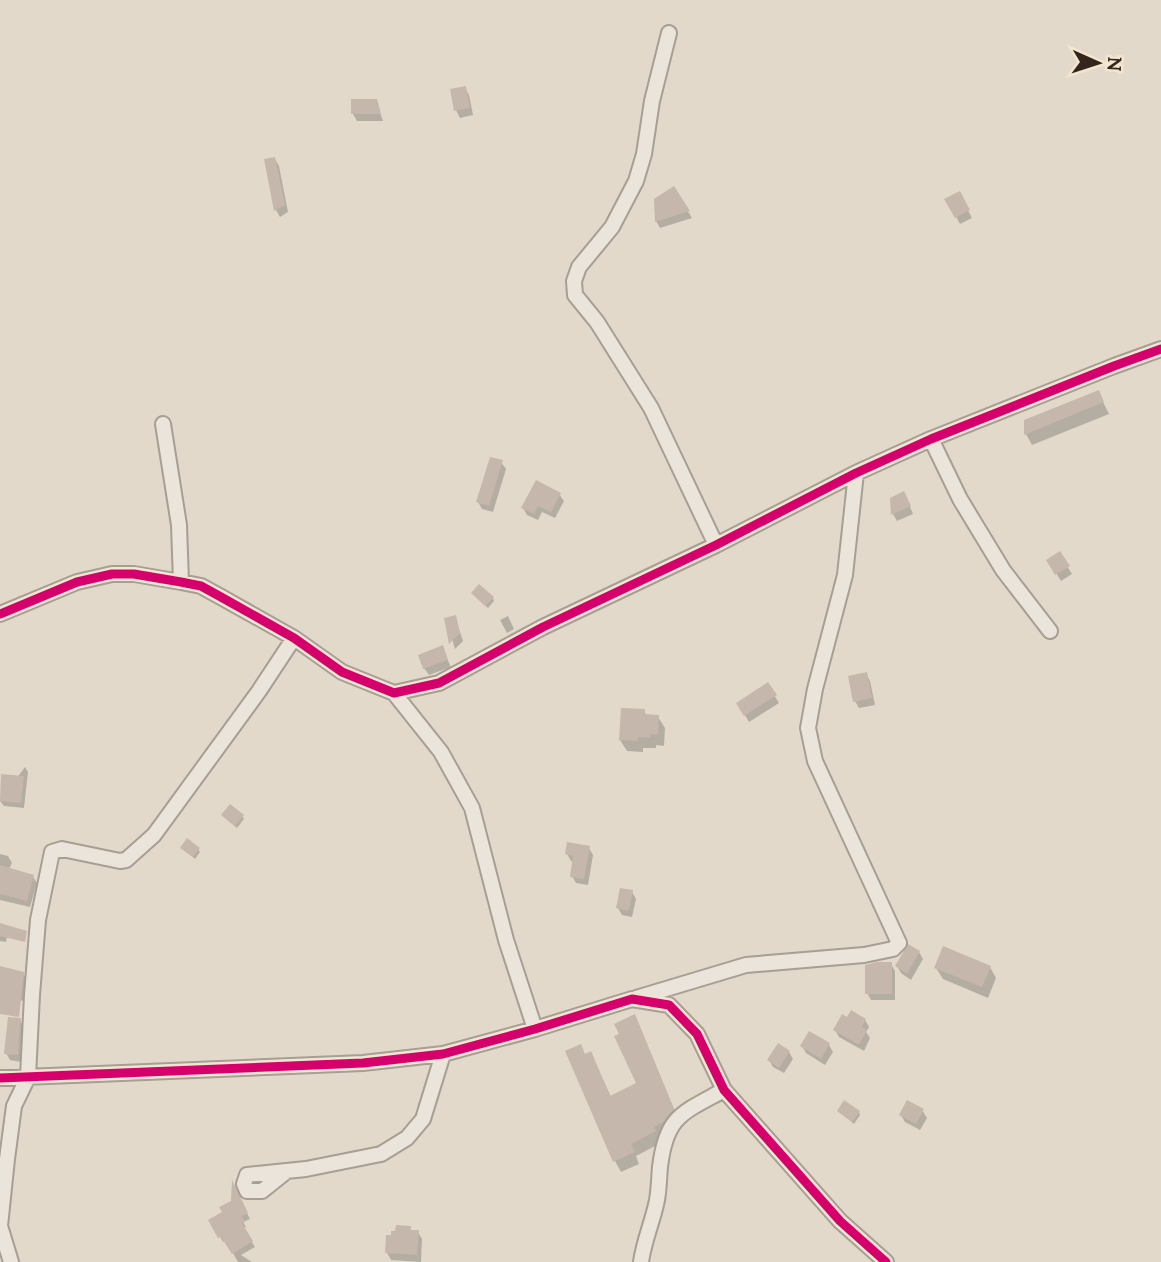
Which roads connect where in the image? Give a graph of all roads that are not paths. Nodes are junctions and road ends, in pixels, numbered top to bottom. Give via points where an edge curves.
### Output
1 (669, 33) dead end
2 (1161, 349) edge
3 (163, 424) dead end
4 (931, 439) junction
5 (856, 473) junction
6 (716, 545) junction
7 (181, 582) junction
8 (0, 614) edge
9 (1050, 631) dead end
10 (294, 638) junction
11 (394, 693) junction
12 (632, 999) junction
13 (535, 1029) junction
14 (443, 1054) junction
15 (28, 1077) junction
16 (0, 1078) edge
17 (724, 1090) junction
18 (287, 1171) dead end
19 (11, 1262) edge
20 (640, 1262) edge
21 (887, 1262) edge

1 - 6 street via 636,181 612,227 579,267 575,295 651,408
2 - 4 street
3 - 7 street via 179,525
4 - 5 street
4 - 9 street via 1003,570
5 - 6 street
5 - 12 street via 845,575 808,728 815,761 899,943 893,949 864,955 747,965
6 - 11 street via 543,627 439,683
7 - 8 street via 112,574 77,582
7 - 10 street via 201,586
10 - 11 street via 342,672
10 - 15 street via 154,835 126,860 62,849 52,852 38,920
11 - 13 street via 441,752 472,808
12 - 13 street
12 - 17 street via 669,1005 697,1034
13 - 14 street
14 - 15 street via 363,1063
14 - 18 street via 424,1119 407,1138 381,1154
15 - 16 street
15 - 19 street via 14,1107 6,1159 0,1226
17 - 20 street via 683,1113 666,1135 657,1200
17 - 21 street via 840,1221

